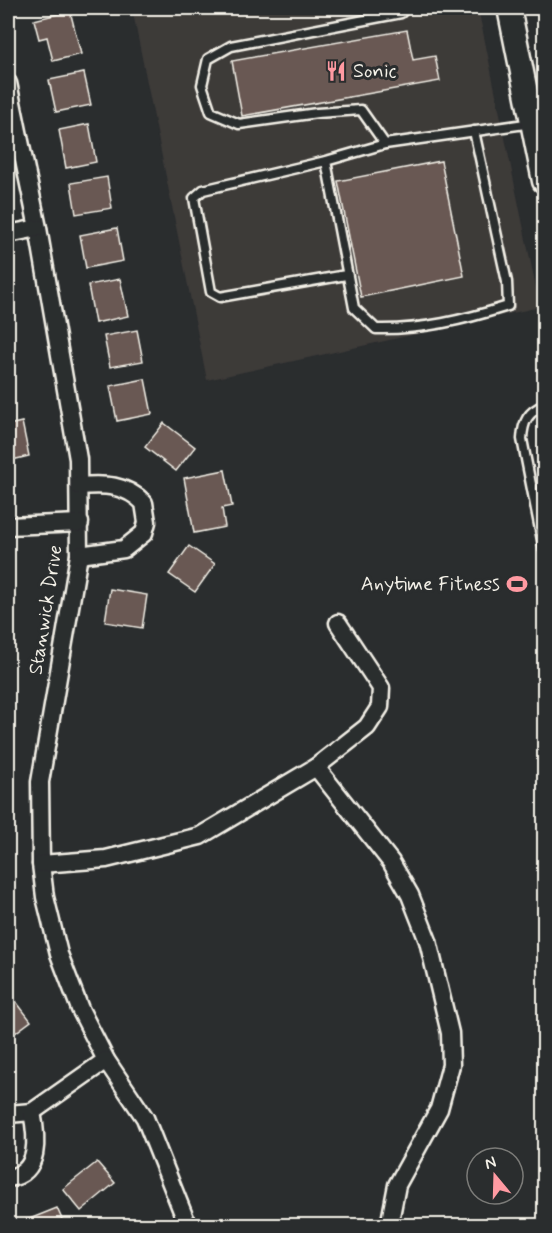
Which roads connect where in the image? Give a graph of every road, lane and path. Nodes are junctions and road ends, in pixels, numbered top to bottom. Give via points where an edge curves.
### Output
1 (405, 8) edge
2 (509, 8) edge
3 (8, 83) edge
4 (533, 123) junction
5 (474, 131) junction
6 (385, 144) junction
7 (326, 160) junction
8 (544, 181) edge
9 (38, 228) junction
10 (8, 234) edge
11 (346, 275) junction
12 (544, 405) edge
13 (79, 486) junction
14 (80, 523) junction
15 (8, 526) edge
16 (544, 550) edge
17 (79, 555) junction
18 (338, 622) dead end
19 (316, 766) junction
20 (41, 864) junction
21 (105, 1060) junction
22 (32, 1112) junction
23 (8, 1114) edge
24 (8, 1178) edge
25 (188, 1226) edge
26 (389, 1226) edge

1 - 6 lane via 401,13 231,46 208,59 202,85 211,112 239,124 361,110
2 - 4 main road
3 - 9 street, Stanwick Drive
4 - 5 lane
4 - 8 main road
5 - 6 lane
5 - 11 lane via 507,282 508,306 460,322 403,330 376,329 354,308
6 - 7 lane
7 - 11 lane
7 - 11 lane via 203,190 194,198 211,292 220,297
9 - 10 street
9 - 13 street, Stanwick Drive via 68,394
12 - 16 lane via 523,422 522,439
13 - 14 street, Stanwick Drive
13 - 17 street via 128,489 144,503 147,522 144,533 124,549
14 - 15 street
14 - 17 street, Stanwick Drive
17 - 20 street, Stanwick Drive via 40,782
18 - 19 street via 381,688 380,707 367,727
19 - 20 street via 200,836 106,859
19 - 26 street via 391,862 410,895 428,941 450,1033 451,1065 438,1109 397,1185
20 - 21 street, Stanwick Drive via 59,954
21 - 22 street
21 - 25 street, Stanwick Drive via 146,1118
22 - 23 street
22 - 24 street via 37,1143 34,1157 22,1174

